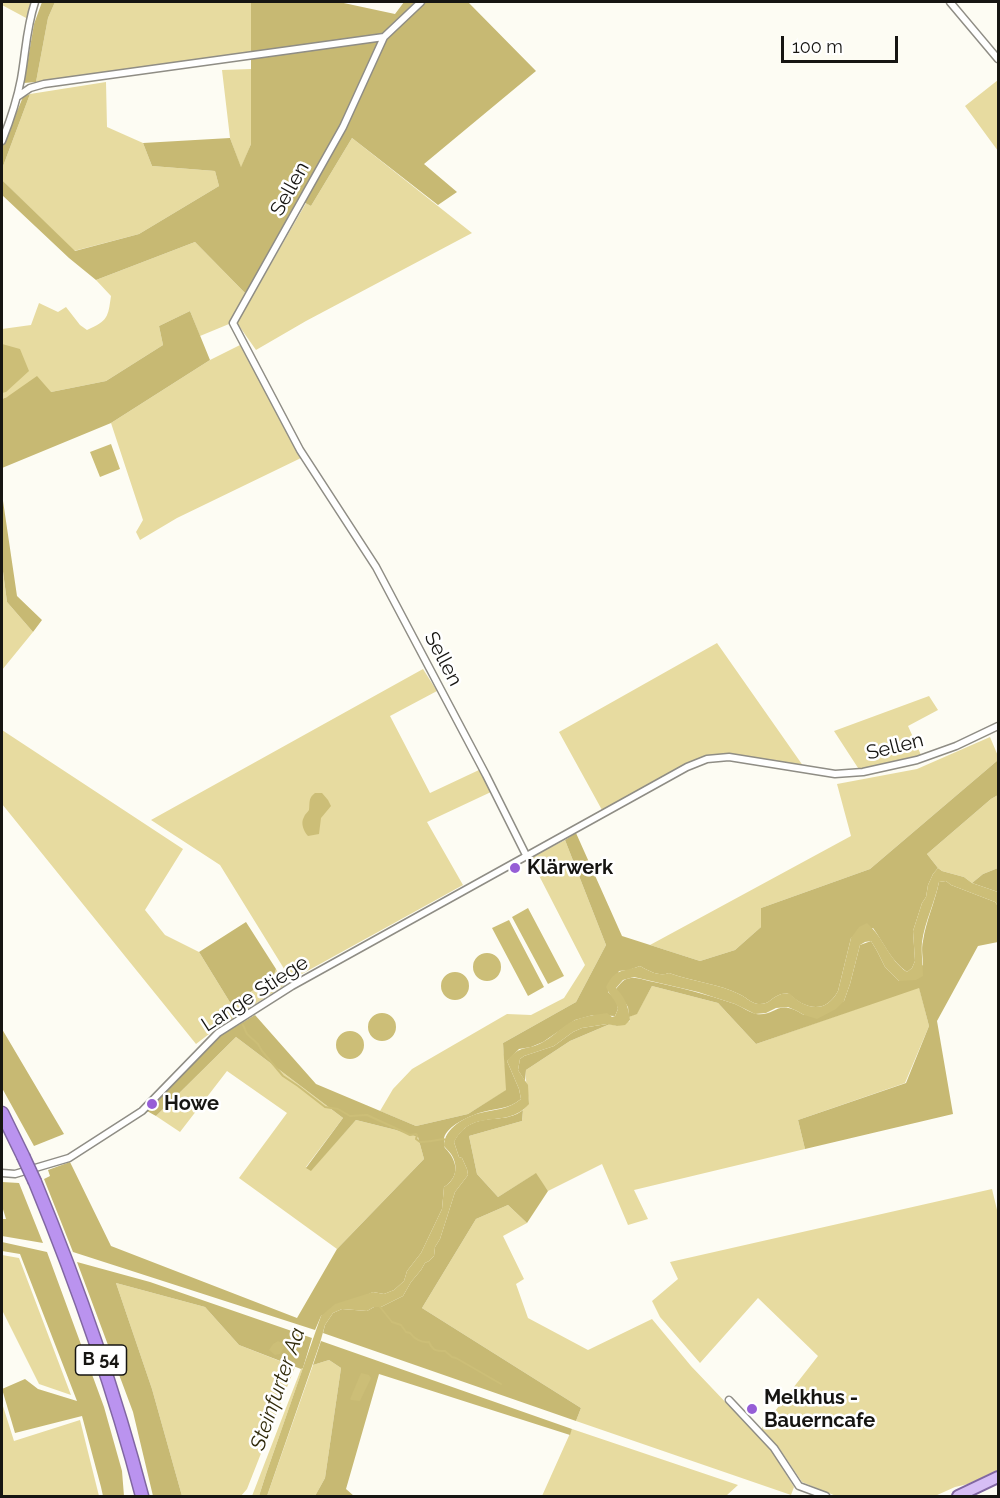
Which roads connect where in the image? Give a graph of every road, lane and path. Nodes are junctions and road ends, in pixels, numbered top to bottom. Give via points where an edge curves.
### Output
1 (35, 2) edge
2 (421, 2) edge
3 (950, 2) edge
4 (384, 38) junction
5 (999, 59) edge
6 (17, 97) junction
7 (2, 141) edge
8 (999, 726) edge
9 (526, 855) junction
10 (2, 1113) edge
11 (2, 1173) edge
12 (729, 1400) dead end
13 (130, 1453) junction
14 (999, 1478) edge
15 (136, 1497) edge
16 (142, 1497) edge
17 (826, 1497) edge
18 (958, 1497) edge

1 - 6 street
2 - 4 street, Sellen
3 - 5 street
4 - 6 street via 44,84
4 - 9 street, Sellen via 343,127 233,323 300,450 376,567
6 - 7 street
8 - 9 street, Sellen via 917,760 863,772 835,774 729,757 707,759
9 - 11 street, Lange Stiege via 292,986 218,1033 142,1111 69,1158 15,1174
10 - 13 highway, B 54, bridge via 69,1267
12 - 17 street via 774,1448 799,1486
13 - 15 highway
13 - 16 highway, B 54
14 - 18 main road

